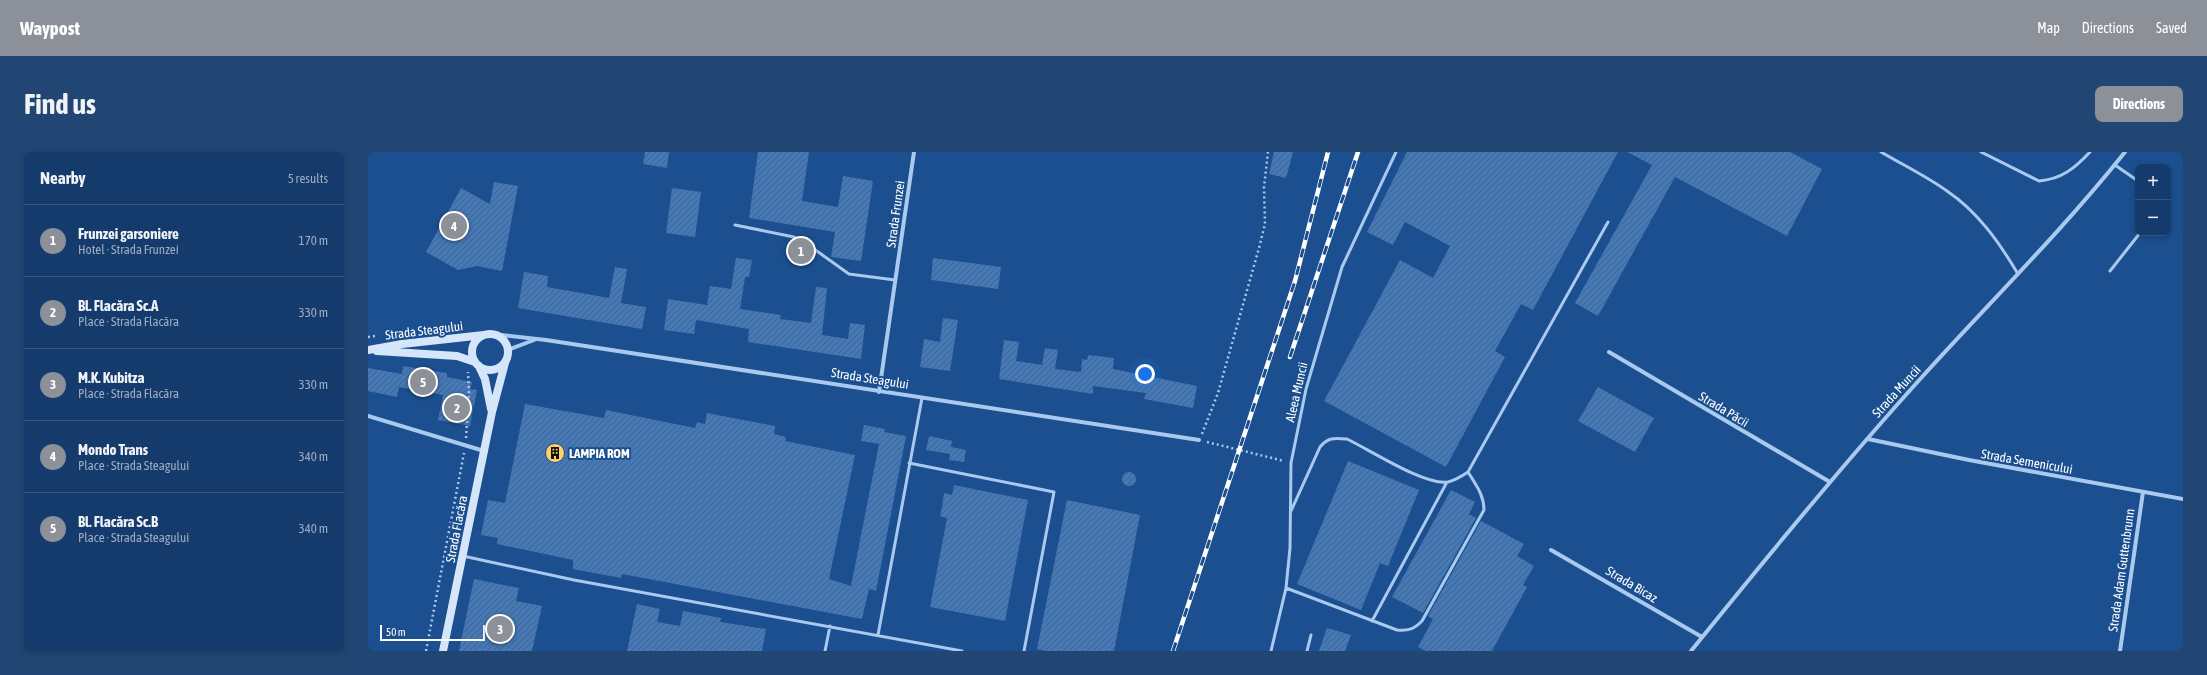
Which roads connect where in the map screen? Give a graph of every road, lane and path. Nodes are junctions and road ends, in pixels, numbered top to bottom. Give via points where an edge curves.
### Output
1 (914, 152) edge
2 (1268, 152) edge
3 (1396, 152) edge
4 (1881, 152) edge
5 (1981, 152) edge
6 (2090, 152) edge
7 (2125, 152) edge
8 (2114, 165) junction
9 (2135, 179) edge
10 (1608, 222) dead end
11 (735, 225) dead end
12 (2138, 236) edge
13 (2110, 271) dead end
14 (2018, 274) junction
15 (895, 280) junction
16 (493, 334) junction
17 (484, 335) junction
18 (382, 336) dead end
19 (368, 337) edge
20 (537, 339) junction
21 (508, 350) junction
22 (368, 351) edge
23 (1609, 352) dead end
24 (463, 358) junction
25 (505, 362) junction
26 (477, 364) junction
27 (879, 392) junction
28 (922, 398) junction
29 (492, 412) junction
30 (368, 416) edge
31 (1868, 439) junction
32 (1199, 440) junction
33 (465, 446) junction
34 (484, 451) junction
35 (910, 463) junction
36 (1291, 463) junction
37 (1468, 472) junction
38 (1447, 482) junction
39 (1830, 482) junction
40 (2143, 492) junction
41 (2183, 499) edge
42 (1291, 511) junction
43 (1552, 550) dead end
44 (463, 556) junction
45 (1286, 588) junction
46 (1372, 621) junction
47 (830, 626) junction
48 (878, 635) junction
49 (1311, 635) dead end
50 (1702, 637) junction
51 (426, 651) edge
52 (443, 651) edge
53 (826, 651) edge
54 (962, 651) edge
55 (1024, 651) edge
56 (1271, 651) edge
57 (1307, 651) edge
58 (1691, 651) edge
59 (2120, 651) edge

1 - 15 street, Strada Frunzei
2 - 32 path via 1264,187 1264,224 1259,248 1218,393
3 - 36 lane, Aleea Muncii via 1342,267 1306,389
4 - 14 lane via 1948,191 1980,219 2001,244
5 - 6 lane via 2040,181 2062,176 2076,167
7 - 8 street, Strada Muncii
8 - 9 lane
8 - 14 street, Strada Muncii
10 - 37 lane
11 - 15 lane via 794,237 849,274
12 - 13 lane
14 - 31 street, Strada Muncii
15 - 27 street, Strada Frunzei
16 - 17 main road
16 - 20 street, Strada Steagului
16 - 21 main road via 503,340
17 - 22 main road, Strada Steagului via 402,344
17 - 26 main road, Strada Flacăra via 474,343 472,349
18 - 19 path
20 - 21 street, Strada Steagului
20 - 27 street, Strada Steagului
21 - 25 main road, Strada Flacăra
22 - 24 main road, Strada Steagului
23 - 39 street, Strada Păcii
24 - 26 main road, Strada Steagului
24 - 33 path via 469,378
25 - 26 main road via 496,370 484,369
25 - 29 main road, Strada Flacăra
26 - 29 main road, Strada Flacăra via 485,379
27 - 28 street, Strada Steagului
28 - 32 street, Strada Steagului
28 - 35 lane
29 - 34 main road, Strada Flacăra
30 - 33 street
31 - 39 street, Strada Muncii
31 - 40 street, Strada Semenicului
32 - 36 path
33 - 34 street
33 - 51 path
34 - 44 main road, Strada Flacăra
35 - 48 lane
35 - 55 lane via 1054,492
36 - 42 lane, Aleea Muncii
37 - 38 lane via 1458,479
37 - 46 lane via 1480,491 1484,510 1422,621 1415,628 1406,631
38 - 42 lane via 1431,481 1346,439 1332,437 1320,447
38 - 46 lane
39 - 50 street, Strada Muncii
40 - 41 street, Strada Semenicului
40 - 59 street, Strada Adam Guttenbrunn
42 - 45 lane, Aleea Muncii
43 - 50 street, Strada Bicaz
44 - 47 lane via 574,580
44 - 52 main road, Strada Flacăra
45 - 46 lane
45 - 56 lane, Aleea Muncii
47 - 48 lane
47 - 53 lane
48 - 54 lane
49 - 57 lane
50 - 58 street, Strada Muncii

